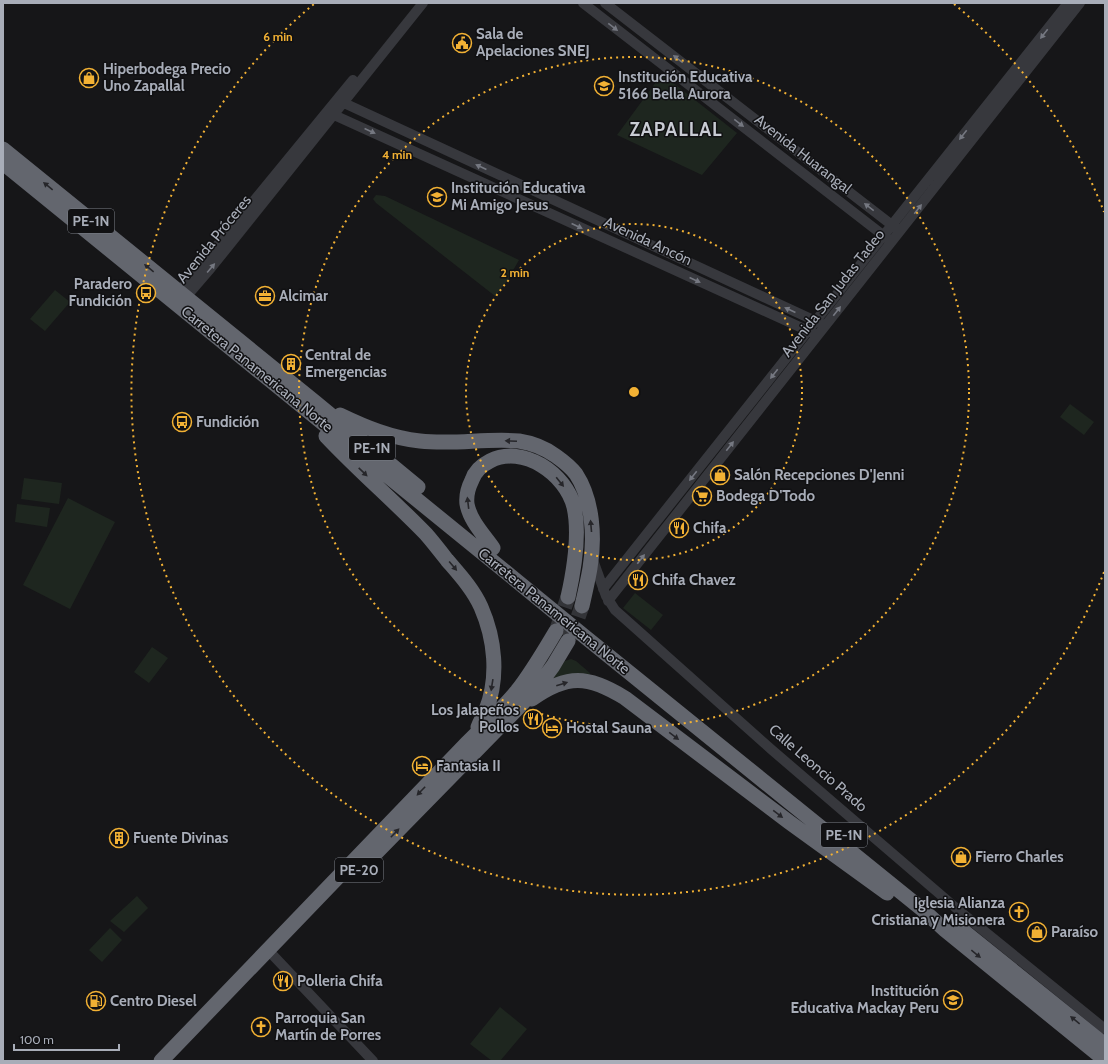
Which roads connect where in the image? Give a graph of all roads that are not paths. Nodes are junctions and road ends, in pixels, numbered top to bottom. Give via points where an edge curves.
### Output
1 (415, 3) edge
2 (423, 3) edge
3 (582, 3) edge
4 (605, 3) edge
5 (1068, 3) edge
6 (1080, 3) edge
7 (344, 103) junction
8 (334, 115) junction
9 (3, 149) edge
10 (3, 163) edge
11 (896, 228) junction
12 (888, 238) junction
13 (180, 297) junction
14 (816, 322) junction
15 (825, 326) junction
16 (808, 331) junction
17 (818, 336) junction
18 (313, 407) junction
19 (493, 548) junction
20 (592, 556) junction
21 (603, 589) junction
22 (568, 598) tunnel mouth
23 (608, 601) junction
24 (582, 606) tunnel mouth
25 (556, 631) tunnel mouth
26 (568, 641) tunnel mouth
27 (516, 710) junction
28 (467, 743) junction
29 (946, 930) junction
30 (272, 953) junction
31 (1105, 1029) edge
32 (1105, 1045) edge
33 (1105, 1060) edge
34 (160, 1061) edge
35 (174, 1061) edge
36 (373, 1061) edge

1 - 13 street, Avenida Próceres
2 - 7 street, Avenida Próceres
3 -> 12 street, Avenida Huarangal
11 -> 4 street, Avenida Huarangal
5 -> 11 street, Avenida San Judas Tadeo
11 -> 6 street, Avenida San Judas Tadeo
7 - 8 street, Avenida Próceres
14 -> 7 street, Avenida Ancón
13 -> 8 street, Avenida Próceres via 211,268
8 -> 16 street, Avenida Ancón
13 -> 9 highway, Carretera Panamericana Norte / PE-1N
10 - 13 highway, Carretera Panamericana Norte / PE-1N
11 - 12 street, Avenida San Judas Tadeo
12 - 14 street, Avenida San Judas Tadeo
15 -> 12 street, Avenida San Judas Tadeo
13 - 18 highway, Carretera Panamericana Norte / PE-1N
14 - 15 street, Avenida Ancón
14 - 16 street, Avenida San Judas Tadeo
15 - 17 street, Avenida San Judas Tadeo
16 - 17 street, Avenida Ancón
16 -> 21 street, Avenida San Judas Tadeo
23 -> 17 street, Avenida San Judas Tadeo
18 - 19 highway, Carretera Panamericana Norte / PE-1N
20 -> 18 highway via 591,520 583,488 572,469 551,452 520,442 436,442 400,438
18 -> 28 highway via 316,425 427,535 464,580 480,606 492,641 492,684 486,711
18 - 29 highway, Carretera Panamericana Norte / PE-1N via 584,636
19 -> 22 highway via 477,526 467,504 473,477 485,463 506,456 526,458 543,466 570,496 576,518 575,561
32 -> 19 highway, Carretera Panamericana Norte / PE-1N via 763,771
20 - 21 street, Calle Leoncio Prado
20 - 24 highway
21 - 23 street, Calle Leoncio Prado
23 - 31 street, Calle Leoncio Prado via 772,750 963,914
25 - 28 highway via 517,690
26 - 27 highway via 553,666
27 -> 29 highway via 544,691 572,681 588,681 613,690 899,902
30 -> 27 highway, PE-20
28 -> 30 highway, PE-20
29 -> 33 highway, Carretera Panamericana Norte / PE-1N
30 - 34 highway, PE-20
30 - 35 highway, PE-20
30 - 36 street

